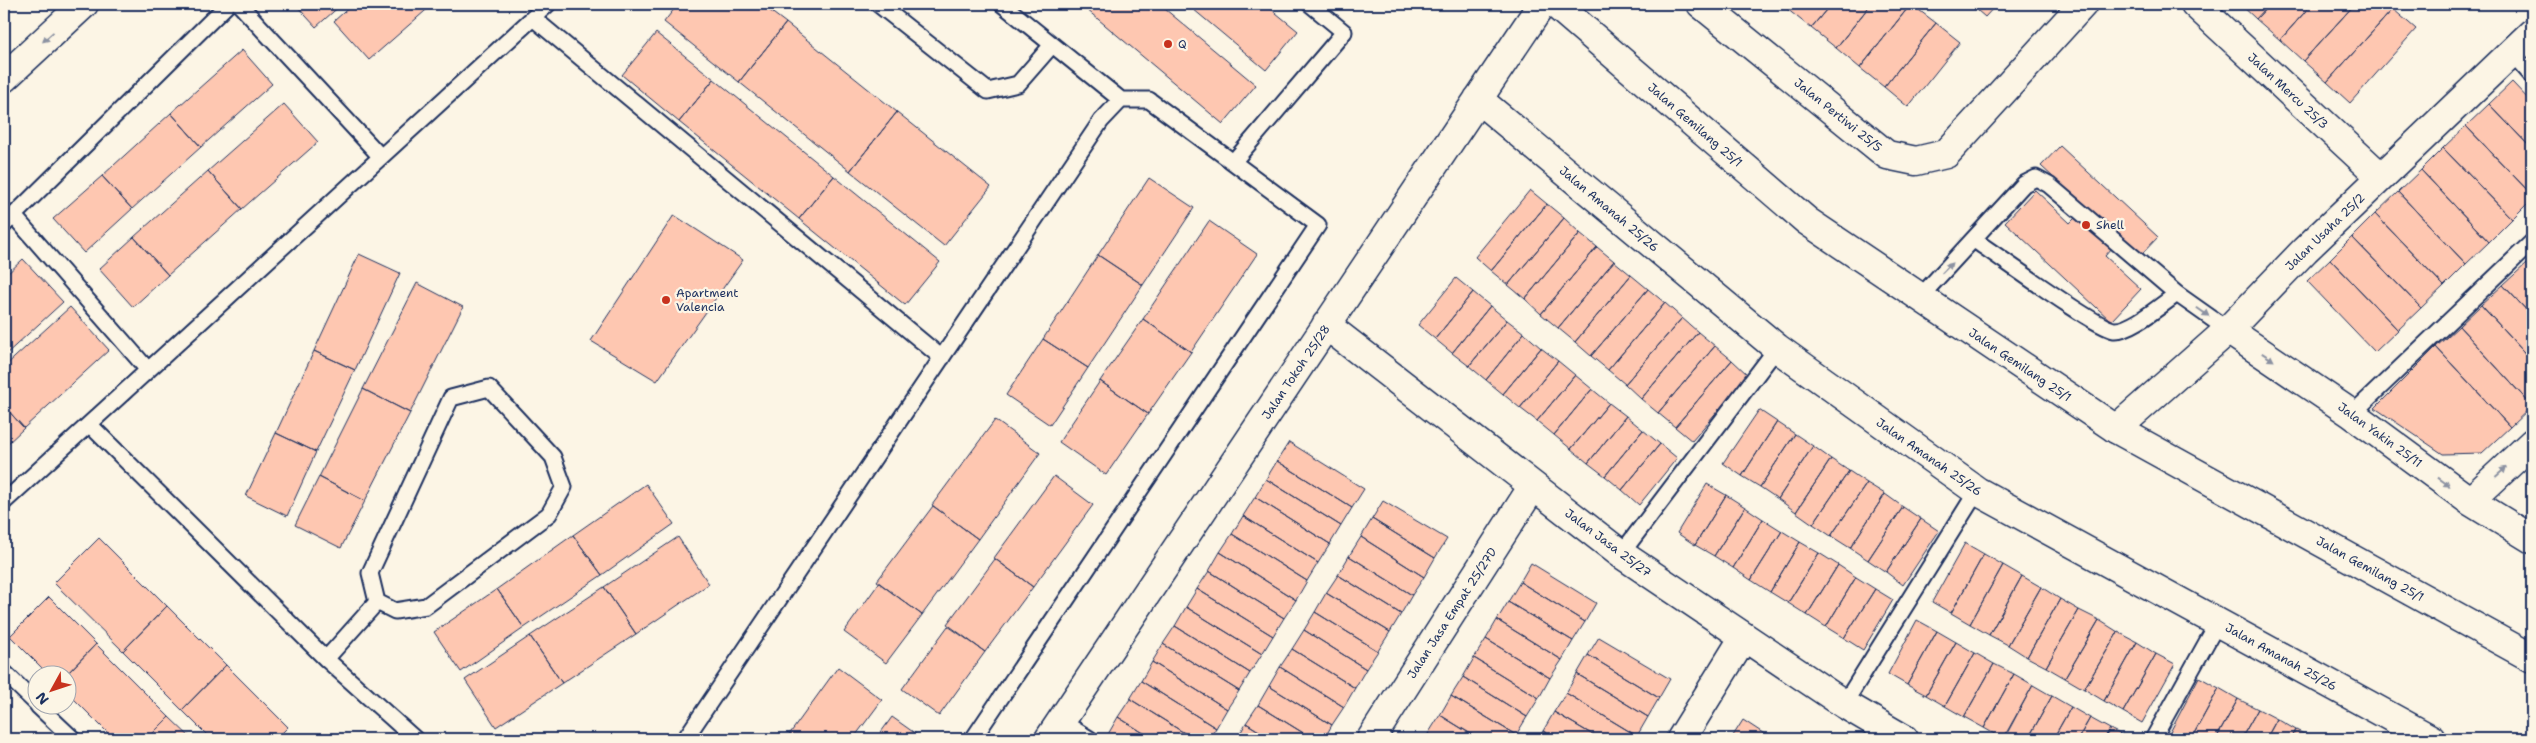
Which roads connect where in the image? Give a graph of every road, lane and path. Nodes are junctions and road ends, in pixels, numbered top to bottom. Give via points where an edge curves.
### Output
1 (84, 4) edge
2 (228, 4) edge
3 (239, 4) edge
4 (548, 4) edge
5 (878, 4) edge
6 (1002, 4) edge
7 (1310, 4) edge
8 (1542, 4) edge
9 (1555, 4) edge
10 (1701, 4) edge
11 (2083, 4) edge
12 (2195, 4) edge
13 (533, 18) junction
14 (2532, 33) edge
15 (1052, 45) junction
16 (2512, 53) junction
17 (2532, 76) edge
18 (4, 78) edge
19 (1478, 99) junction
20 (1121, 100) junction
21 (381, 157) junction
22 (1234, 161) junction
23 (2381, 177) junction
24 (9, 221) edge
25 (1974, 240) junction
26 (2532, 242) edge
27 (2177, 294) junction
28 (1920, 297) junction
29 (1326, 326) junction
30 (2228, 330) junction
31 (1777, 348) junction
32 (942, 358) junction
33 (148, 370) junction
34 (2352, 414) junction
35 (90, 425) junction
36 (2116, 429) junction
37 (2532, 444) edge
38 (1533, 486) junction
39 (1976, 491) junction
40 (2470, 501) junction
41 (4, 502) edge
42 (2532, 539) edge
43 (1621, 554) junction
44 (377, 602) junction
45 (2218, 622) junction
46 (1744, 637) junction
47 (2532, 658) edge
48 (326, 659) junction
49 (4, 672) edge
50 (28, 695) edge
51 (1844, 704) junction
52 (49, 716) edge
53 (1055, 730) edge
54 (73, 739) edge
55 (415, 739) edge
56 (684, 739) edge
57 (973, 739) edge
58 (1090, 739) edge
59 (1371, 739) edge
60 (1682, 739) edge
61 (1904, 739) edge
62 (2153, 739) edge
63 (2431, 739) edge

1 -> 18 street
2 - 24 lane
3 - 21 lane
4 - 13 lane
5 - 15 lane via 988,91 1018,84
6 - 15 lane
7 - 22 lane via 1344,32
8 - 19 street, Jalan Tokoh 25/28
9 - 28 street, Jalan Gemilang 25/1 via 1807,221
10 - 11 street, Jalan Pertiwi 25/5 via 1886,155 1916,161 1946,154
12 - 23 street, Jalan Mercu 25/3
13 - 21 lane
13 - 32 lane
14 - 16 street, Jalan Usaha 25/2
15 - 20 lane
16 - 17 lane
16 - 23 street, Jalan Usaha 25/2
19 - 29 street, Jalan Tokoh 25/28
19 - 31 street, Jalan Amanah 25/26
20 - 22 lane via 1149,100
20 - 32 lane via 1101,120
21 - 33 lane
22 - 57 lane via 1318,225
23 - 30 street, Jalan Usaha 25/2
24 - 33 lane
25 - 27 lane via 2092,319 2114,330 2132,325
25 - 27 lane via 2024,184 2036,178 2049,185
28 -> 25 lane
26 - 34 lane
27 -> 30 lane
28 - 36 street, Jalan Gemilang 25/1
29 - 38 street, Jalan Jasa 25/27
29 - 53 street, Jalan Tokoh 25/28
30 -> 34 street, Jalan Yakin 25/11
30 - 36 street, Jalan Usaha 25/2
31 - 39 street, Jalan Amanah 25/26
31 - 43 lane
32 - 56 lane
33 - 35 lane
34 -> 40 street, Jalan Yakin 25/11
35 - 41 lane
35 - 48 lane
36 - 47 street, Jalan Gemilang 25/1
40 -> 37 street
38 - 43 street, Jalan Jasa 25/27
38 - 59 street, Jalan Jasa Empat 25/27D
39 - 45 street, Jalan Amanah 25/26
39 - 51 lane
40 - 42 street, Jalan Yakin 25/11
43 - 46 street, Jalan Jasa 25/27
44 - 44 lane via 370,573 451,398 489,388 553,456 564,487 549,514 426,606 395,611
44 - 48 lane
45 - 62 lane
45 - 63 street, Jalan Amanah 25/26
46 - 51 street, Jalan Jasa 25/27
46 - 60 street
48 - 55 lane
49 - 50 lane
51 - 61 street, Jalan Jasa 25/27
52 - 54 lane
53 - 58 lane

